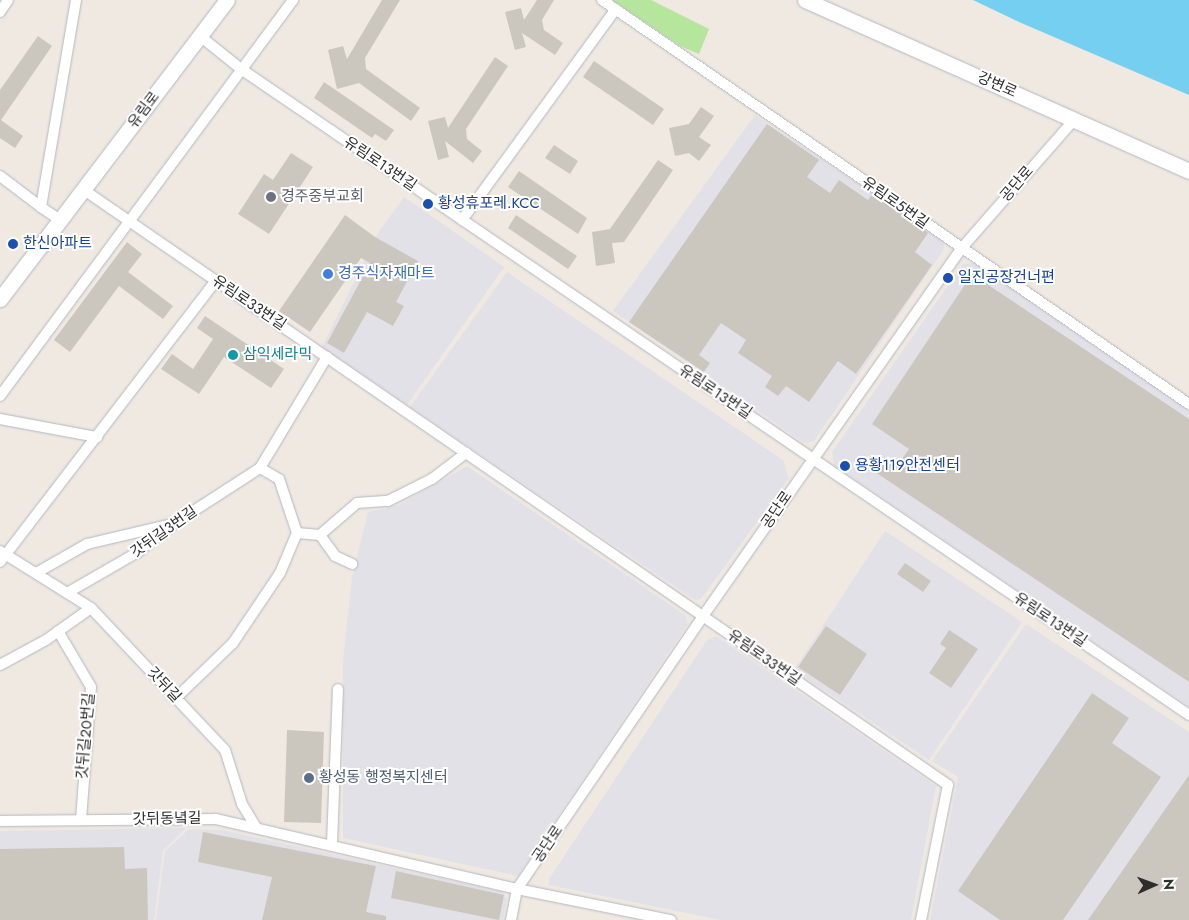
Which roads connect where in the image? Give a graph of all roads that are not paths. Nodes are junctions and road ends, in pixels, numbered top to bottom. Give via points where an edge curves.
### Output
1 (8, 0) edge
2 (76, 0) edge
3 (227, 0) edge
4 (293, 0) edge
5 (602, 0) edge
6 (805, 0) edge
7 (616, 9) junction
8 (0, 12) edge
9 (200, 36) junction
10 (241, 69) junction
11 (1074, 120) junction
12 (1189, 171) edge
13 (0, 176) edge
14 (84, 190) junction
15 (41, 207) junction
16 (60, 220) junction
17 (462, 220) junction
18 (130, 222) junction
19 (961, 248) junction
20 (216, 281) junction
21 (0, 299) edge
22 (327, 358) junction
23 (0, 396) edge
24 (1189, 404) edge
25 (0, 418) edge
26 (97, 437) junction
27 (466, 453) junction
28 (814, 459) junction
29 (260, 468) junction
30 (175, 523) junction
31 (297, 533) junction
32 (320, 535) junction
33 (2, 556) edge
34 (352, 564) dead end
35 (36, 573) junction
36 (67, 593) junction
37 (91, 608) junction
38 (703, 616) junction
39 (58, 631) junction
40 (0, 665) edge
41 (338, 689) dead end
42 (176, 698) junction
43 (1189, 715) edge
44 (81, 820) junction
45 (0, 821) edge
46 (255, 826) junction
47 (332, 844) junction
48 (517, 889) junction
49 (511, 920) edge
50 (671, 920) edge
51 (921, 920) edge

1 - 8 street
2 - 15 street
3 - 9 street, 유림로
4 - 10 street
5 - 7 street, 유림로5번길
6 - 11 street, 강변로
7 - 17 street
7 - 19 street, 유림로5번길
9 - 10 street, 유림로13번길
9 - 14 street, 유림로
10 - 17 street, 유림로13번길
10 - 18 street
11 - 12 street, 강변로
11 - 19 street, 공단로
13 - 15 street
14 - 16 street, 유림로
14 - 18 street, 유림로33번길
15 - 16 street
16 - 21 street, 유림로
17 - 28 street, 유림로13번길
18 - 20 street, 유림로33번길
18 - 23 street
19 - 24 street, 유림로5번길
19 - 28 street, 공단로
20 - 22 street, 유림로33번길
20 - 26 street, 갓뒤길
22 - 27 street, 유림로33번길
22 - 29 street, 갓뒤길3번길
25 - 26 street
26 - 33 street, 갓뒤길
27 - 32 street via 432,479 388,501 358,503
27 - 38 street, 유림로33번길
28 - 38 street, 공단로
28 - 43 street, 유림로13번길
29 - 30 street, 갓뒤길3번길
29 - 31 street via 279,479
30 - 35 street via 87,544
30 - 36 street, 갓뒤길3번길 via 138,552
31 - 32 street
31 - 42 street via 280,573 233,643
32 - 34 street via 335,556
33 - 35 street, 갓뒤길
35 - 36 street, 갓뒤길
36 - 37 street, 갓뒤길
37 - 39 street
37 - 42 street, 갓뒤길
38 - 48 street, 공단로
38 - 51 street, 유림로33번길 via 948,784
39 - 40 street
39 - 44 street, 갓뒤길20번길 via 91,687 84,745
41 - 47 street
42 - 46 street, 갓뒤길 via 225,750 242,804
44 - 45 street, 갓뒤동녘길
44 - 46 street, 갓뒤동녘길 via 216,819
46 - 47 street, 갓뒤동녘길
47 - 48 street, 갓뒤동녘길
48 - 49 street, 공단로
48 - 50 street, 갓뒤동녘길

